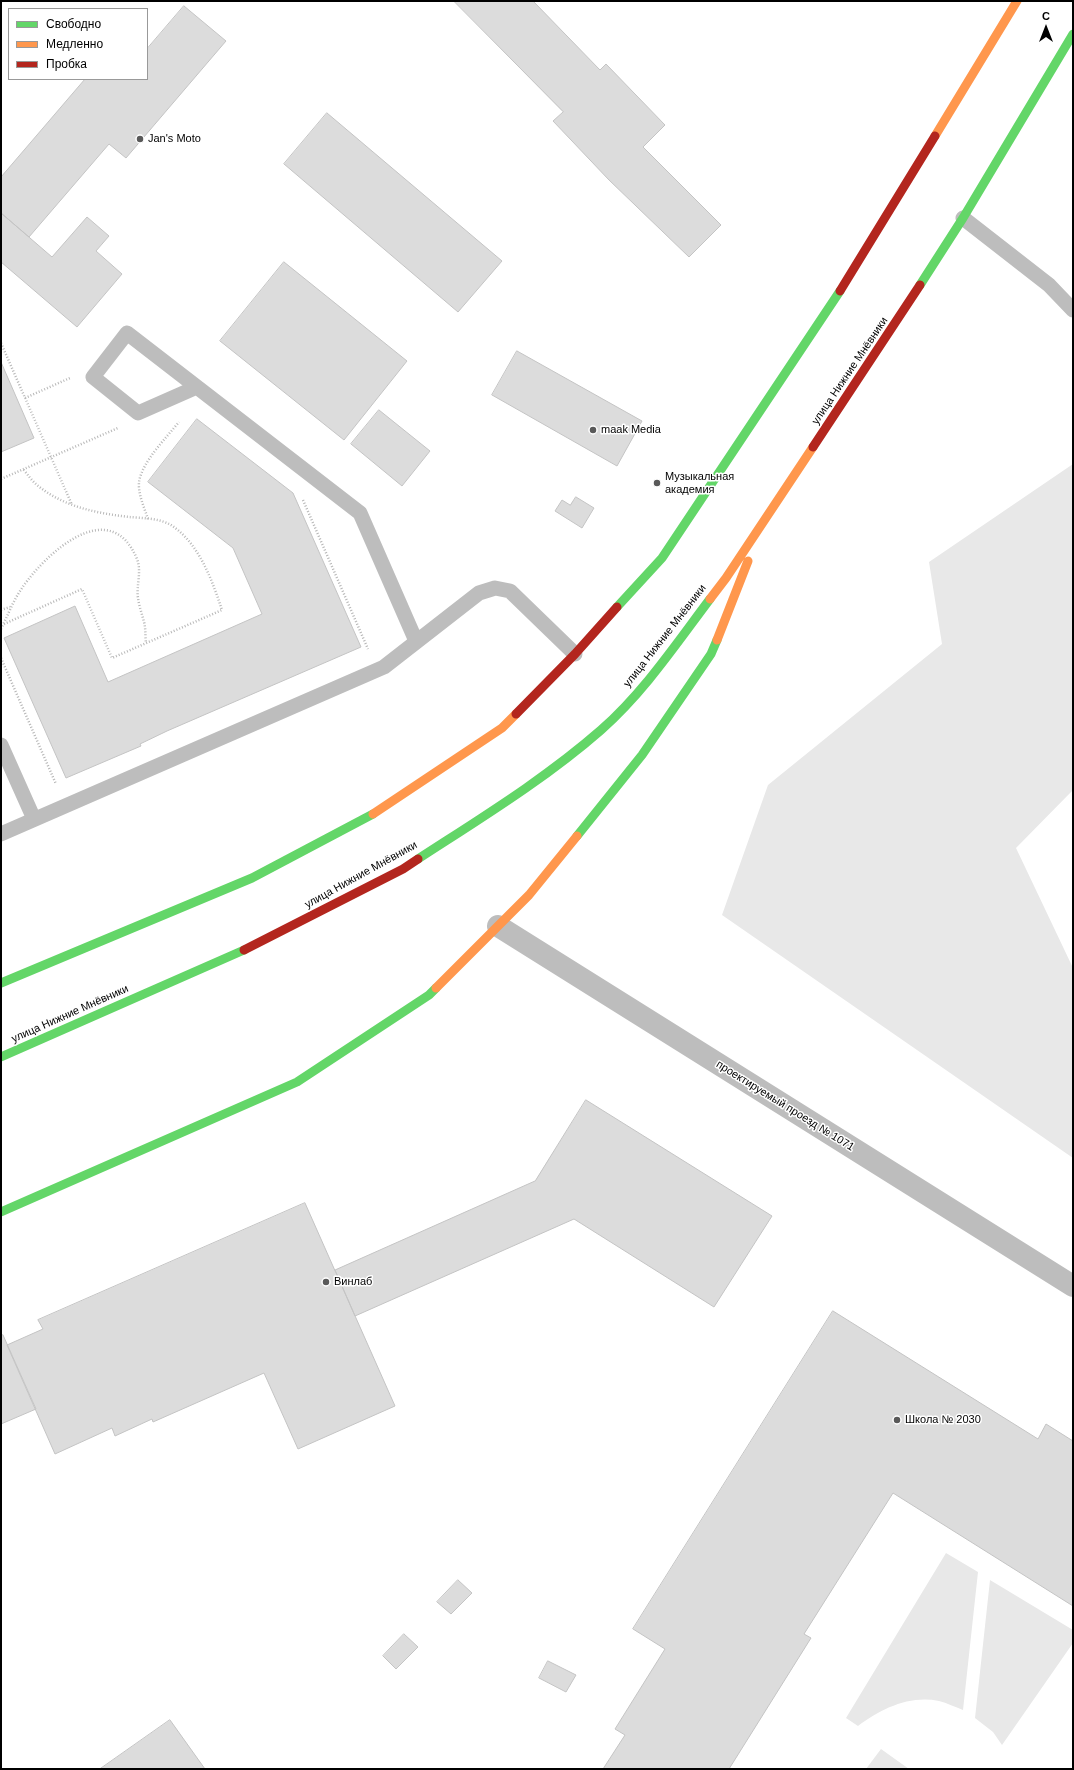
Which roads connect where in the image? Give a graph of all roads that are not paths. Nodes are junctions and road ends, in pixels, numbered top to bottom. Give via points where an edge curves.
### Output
1 (1017, 1) edge
2 (1073, 34) edge
3 (964, 218) junction
4 (1073, 310) edge
5 (197, 387) junction
6 (763, 522) junction
7 (416, 641) junction
8 (575, 654) junction
9 (1, 746) edge
10 (34, 820) junction
11 (1, 834) edge
12 (498, 926) junction
13 (1, 983) edge
14 (1, 1057) edge
15 (1, 1212) edge
16 (1073, 1286) edge

1 - 8 main road via 849,277 662,558
2 - 3 main road, улица Нижние Мнёвники
3 - 4 lane via 1049,285
3 - 6 main road, улица Нижние Мнёвники
5 - 5 lane via 138,412 93,377 127,333
5 - 7 lane via 360,513
6 - 12 main road via 711,654 642,755 529,895
6 - 14 main road, улица Нижние Мнёвники via 726,578 645,685 602,729 536,782 403,869 270,938
7 - 8 lane via 479,594 495,588 510,591
7 - 10 lane via 384,667
8 - 13 main road via 502,728 381,810 252,878
9 - 10 lane
10 - 11 lane
12 - 15 main road via 429,995 297,1082
12 - 16 street, проектируемый проезд № 1071

